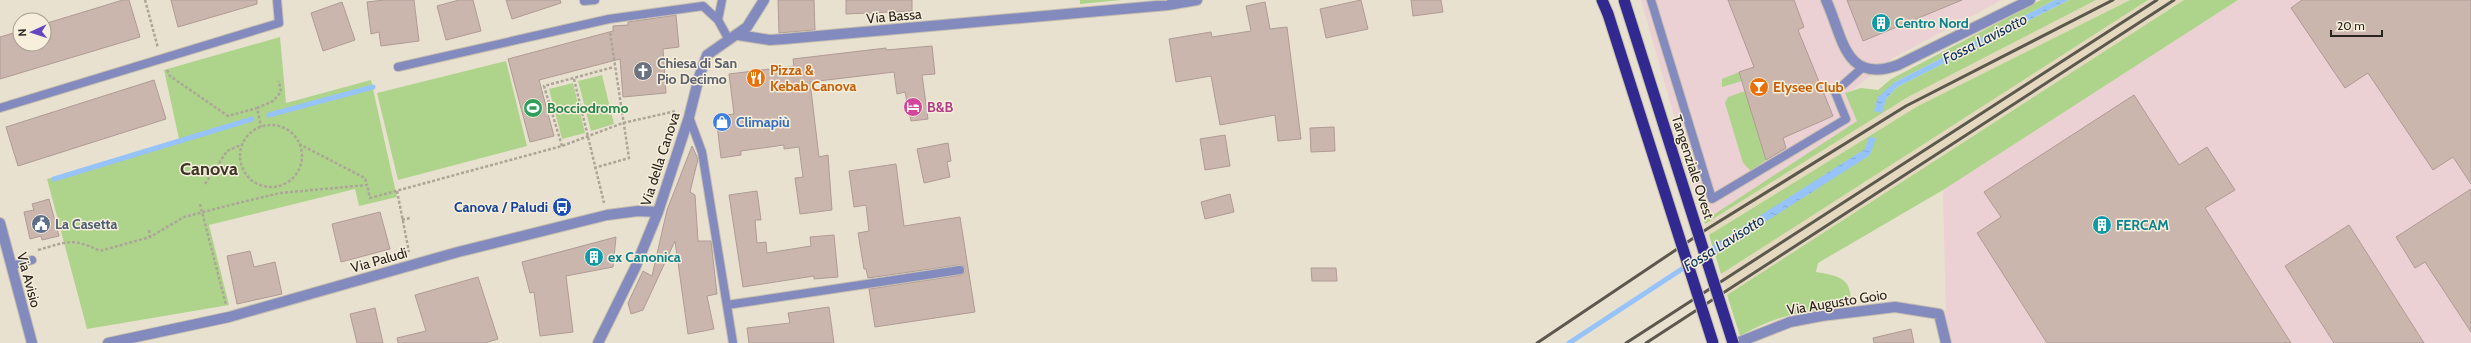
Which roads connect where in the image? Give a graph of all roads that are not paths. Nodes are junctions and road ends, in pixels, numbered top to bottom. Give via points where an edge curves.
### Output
1 (277, 0) edge
2 (595, 0) edge
3 (722, 0) edge
4 (764, 0) edge
5 (1196, 0) edge
6 (1603, 0) edge
7 (1624, 0) edge
8 (1651, 0) edge
9 (1826, 0) edge
10 (2030, 0) edge
11 (584, 1) dead end
12 (703, 3) edge
13 (718, 20) junction
14 (738, 35) junction
15 (729, 40) junction
16 (398, 67) dead end
17 (1862, 68) junction
18 (0, 108) edge
19 (689, 117) junction
20 (658, 212) junction
21 (0, 223) edge
22 (32, 260) dead end
23 (11, 266) junction
24 (960, 270) dead end
25 (727, 305) junction
26 (32, 343) edge
27 (108, 343) edge
28 (598, 343) edge
29 (733, 343) edge
30 (1713, 343) edge
31 (1733, 343) edge
32 (1737, 343) edge
33 (1946, 343) edge

1 - 18 lane via 279,23
2 - 11 lane
3 - 13 lane
4 - 14 street, Via della Canova via 747,27
5 - 14 street, Via Bassa via 1168,5 784,39 770,40
6 - 30 highway, bridge
7 - 31 highway, Tangenziale Ovest, bridge
8 - 17 lane via 1712,199 1846,119 1835,92
9 - 17 street via 1851,60
10 - 17 street via 1898,65 1878,70
12 - 13 lane
12 - 16 lane via 609,19
13 - 15 lane
14 - 15 street, Via della Canova
15 - 19 street, Via della Canova via 708,56 699,77
19 - 20 street, Via della Canova
19 - 25 lane via 702,152
20 - 27 street, Via Paludi via 638,211 607,215 458,252 229,317
20 - 28 street, Via della Canova via 635,268
21 - 23 street, Via Avisio
22 - 23 lane
23 - 26 street, Via Avisio
24 - 25 lane
25 - 29 lane
32 - 33 street, Via Augusto Goio via 1790,322 1895,307 1939,314

